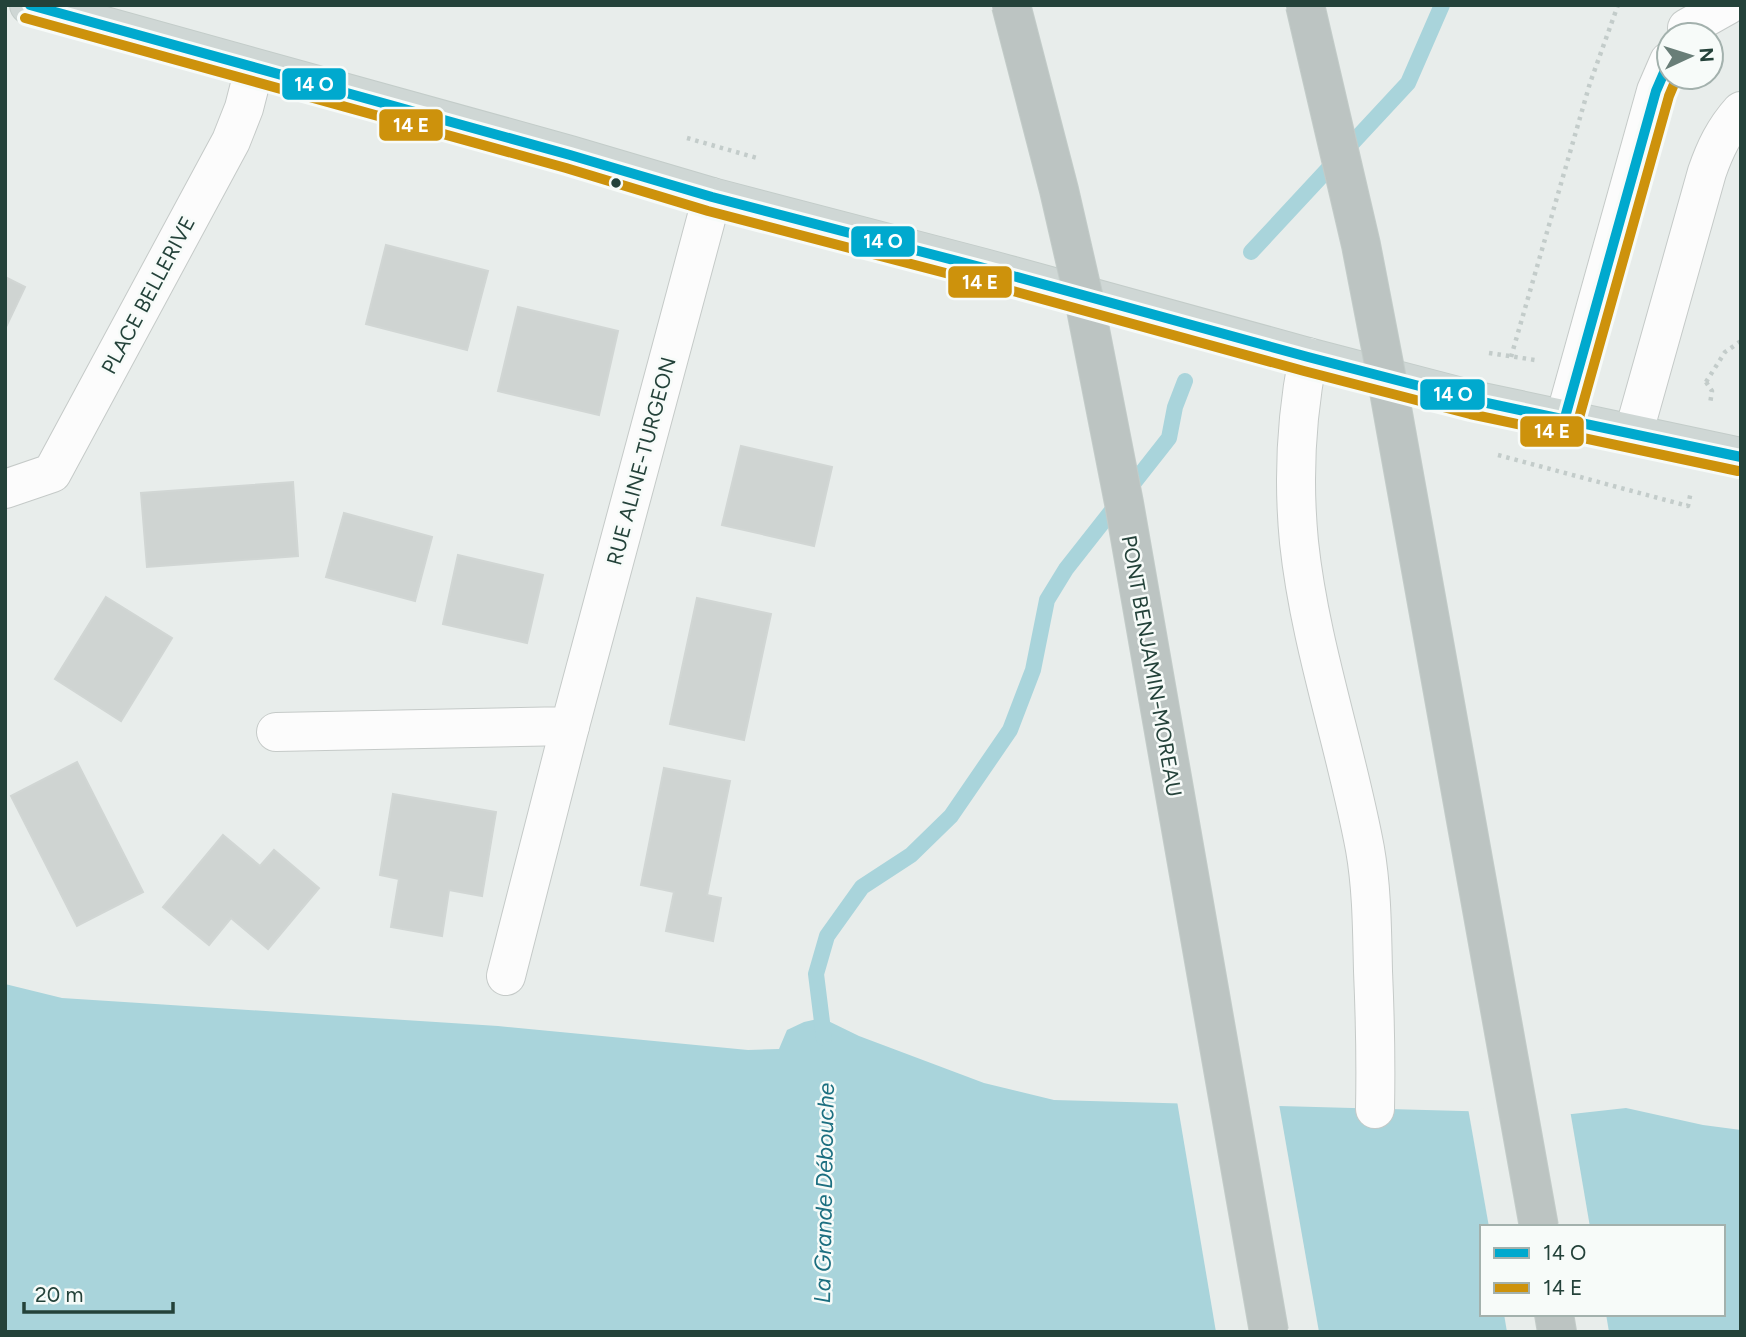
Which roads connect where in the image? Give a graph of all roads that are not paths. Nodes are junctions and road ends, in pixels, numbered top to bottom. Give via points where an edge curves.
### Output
1 (29, 5) edge
2 (1011, 5) edge
3 (1305, 5) edge
4 (1728, 5) edge
5 (1693, 21) edge
6 (254, 69) junction
7 (1656, 91) edge
8 (1741, 111) edge
9 (712, 197) junction
10 (1308, 357) junction
11 (1564, 421) junction
12 (1633, 435) junction
13 (1741, 457) edge
14 (5, 489) edge
15 (570, 726) junction
16 (276, 732) dead end
17 (506, 976) dead end
18 (1376, 1109) dead end
19 (1539, 1225) edge
20 (1269, 1332) edge

1 - 6 main road
2 - 20 highway, PONT BENJAMIN-MOREAU, bridge via 1059,190 1107,414
3 - 19 highway, bridge via 1388,382
4 - 5 street
6 - 9 main road
6 - 14 street, PLACE BELLERIVE via 231,141 52,473
7 - 11 street
8 - 12 street via 1728,125 1707,172
9 - 10 main road
9 - 15 street, RUE ALINE-TURGEON
10 - 11 main road
10 - 18 street via 1297,430 1299,543 1370,885
11 - 12 main road
12 - 13 main road
15 - 16 street
15 - 17 street, RUE ALINE-TURGEON

